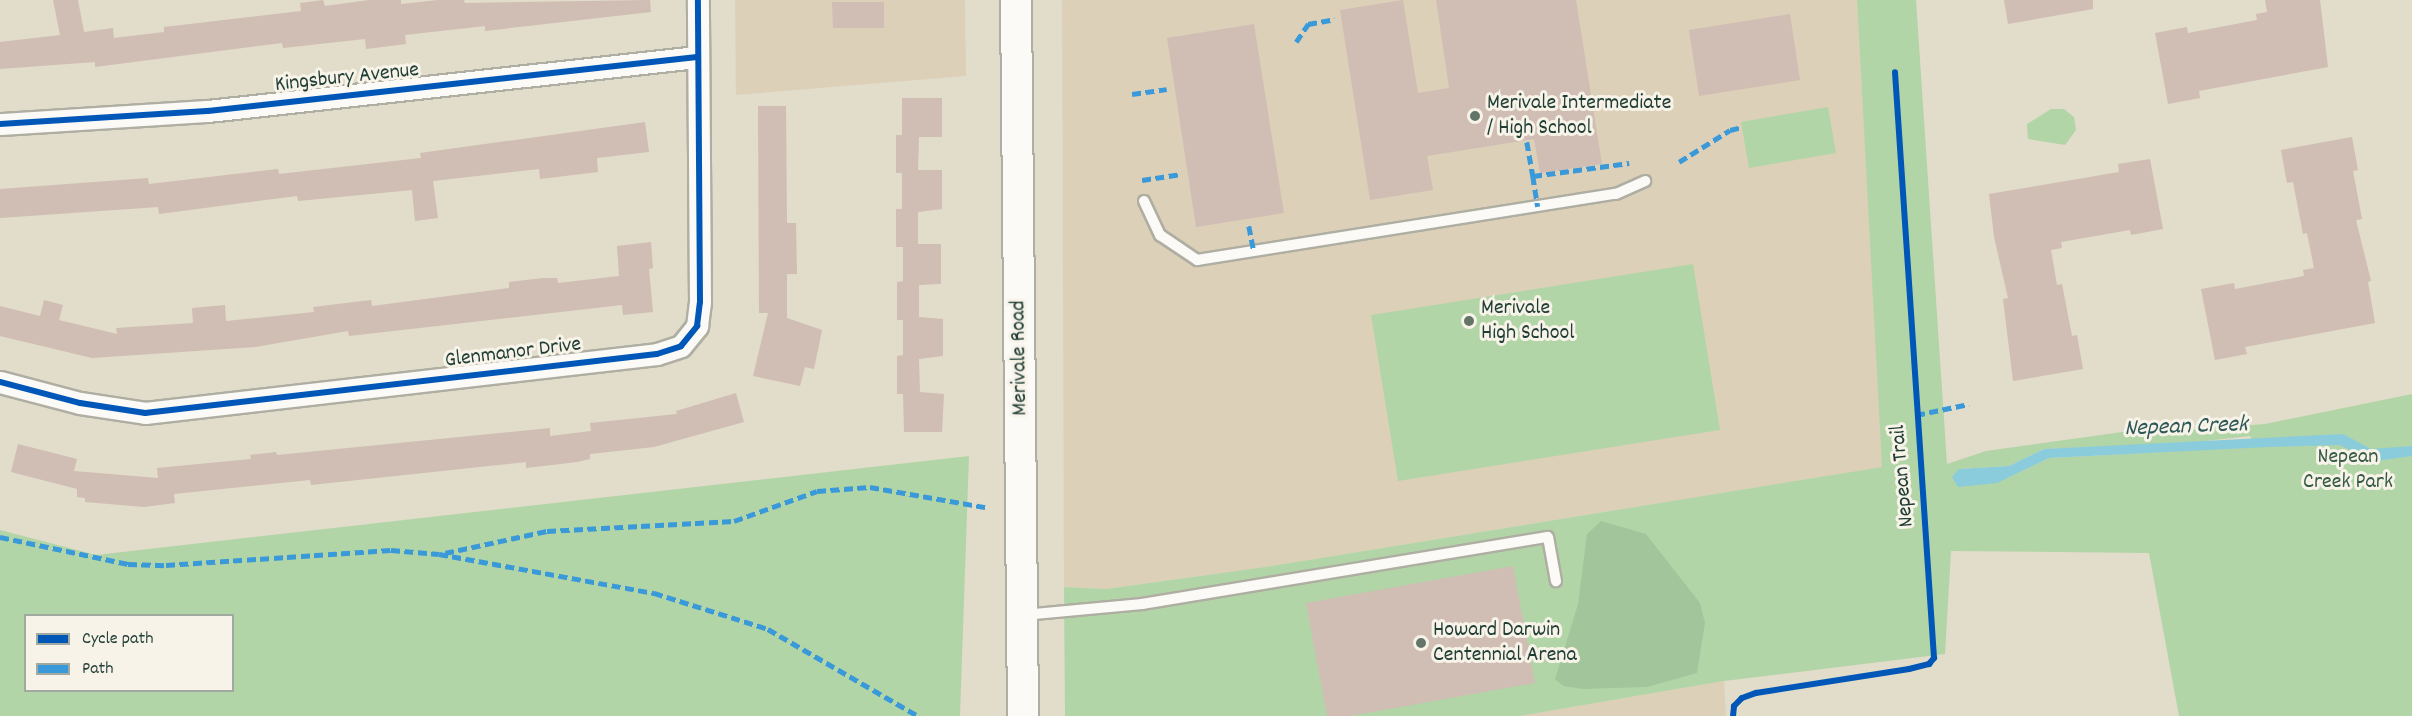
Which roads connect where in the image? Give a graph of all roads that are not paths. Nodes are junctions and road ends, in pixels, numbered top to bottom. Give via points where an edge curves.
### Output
1 (699, 0) edge
2 (1016, 0) edge
3 (697, 57) junction
4 (0, 124) edge
5 (1645, 181) dead end
6 (1144, 201) dead end
7 (0, 382) edge
8 (1556, 581) dead end
9 (1022, 615) junction
10 (1023, 716) edge

1 - 3 street, Glenmanor Drive
2 - 9 main road, Merivale Road
3 - 4 street, Kingsbury Avenue via 208,111
3 - 7 street, Glenmanor Drive via 700,302 697,326 681,346 657,354 145,413 80,403
5 - 6 lane via 1616,194 1197,260 1160,235
8 - 9 lane via 1548,537 1150,603
9 - 10 main road, Merivale Road

